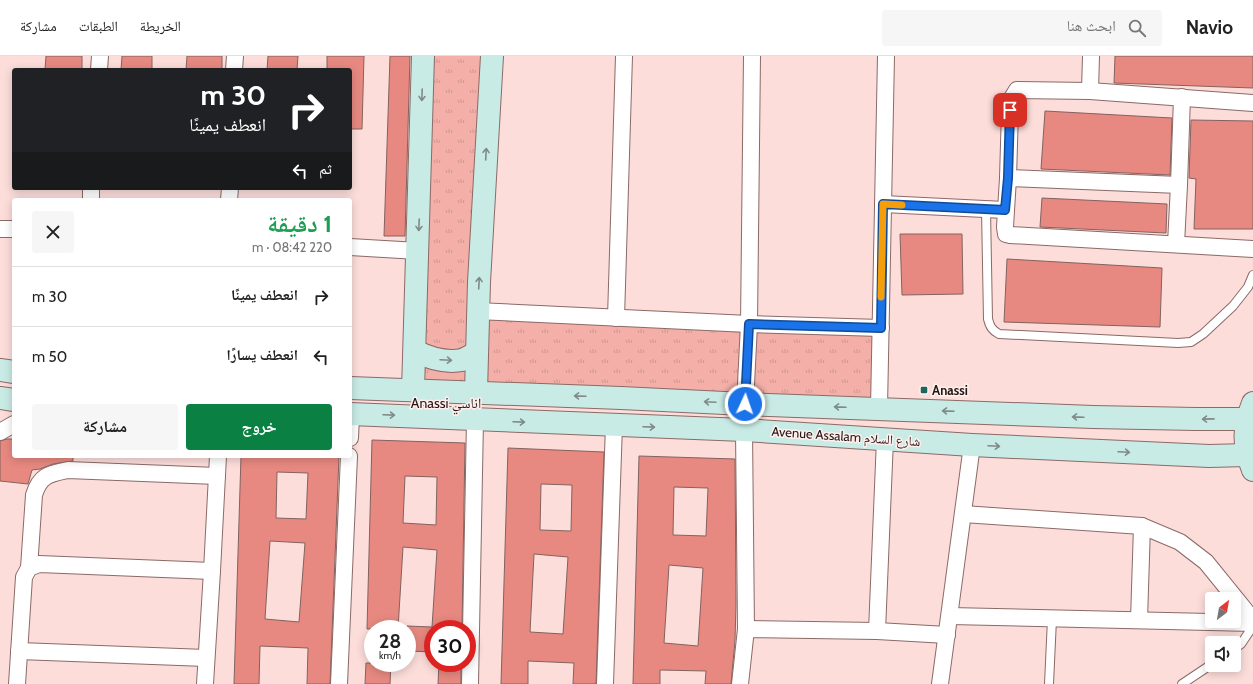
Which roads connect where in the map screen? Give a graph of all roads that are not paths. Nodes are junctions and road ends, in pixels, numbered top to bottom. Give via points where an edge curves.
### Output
1 (100, 56) edge
2 (234, 56) edge
3 (423, 56) edge
4 (492, 56) edge
5 (624, 56) edge
6 (752, 56) edge
7 (886, 56) edge
8 (1091, 56) edge
9 (99, 68) edge
10 (234, 68) edge
11 (1090, 91) junction
12 (1182, 97) junction
13 (1253, 103) edge
14 (1008, 178) junction
15 (1180, 185) junction
16 (883, 204) junction
17 (986, 209) junction
18 (1005, 210) junction
19 (0, 229) edge
20 (12, 229) edge
21 (1176, 244) junction
22 (352, 247) edge
23 (1253, 249) edge
24 (418, 251) junction
25 (1253, 275) edge
26 (477, 311) junction
27 (616, 318) junction
28 (749, 324) junction
29 (881, 328) junction
30 (415, 352) junction
31 (476, 353) junction
32 (0, 370) edge
33 (12, 372) edge
34 (352, 388) edge
35 (413, 390) junction
36 (476, 392) junction
37 (0, 398) edge
38 (12, 400) edge
39 (745, 404) junction
40 (879, 408) junction
41 (1250, 411) edge
42 (352, 414) edge
43 (475, 420) junction
44 (12, 425) edge
45 (614, 425) junction
46 (744, 430) junction
47 (0, 432) edge
48 (885, 439) junction
49 (972, 445) junction
50 (218, 458) edge
51 (349, 458) edge
52 (1250, 462) edge
53 (217, 476) junction
54 (963, 514) junction
55 (1142, 526) junction
56 (29, 568) junction
57 (212, 571) junction
58 (950, 616) junction
59 (1052, 619) junction
60 (1139, 620) junction
61 (1253, 623) edge
62 (746, 629) junction
63 (877, 631) junction
64 (947, 635) junction
65 (1241, 644) edge
66 (19, 651) junction
67 (206, 658) junction
68 (1205, 669) edge
69 (16, 684) edge
70 (205, 684) edge
71 (339, 684) edge
72 (470, 684) edge
73 (605, 684) edge
74 (740, 684) edge
75 (940, 684) edge
76 (1049, 684) edge
77 (1182, 684) edge

1 - 9 street
2 - 10 street
3 -> 24 street
26 -> 4 street
5 - 27 street
6 - 28 street
7 - 16 street
8 - 11 street
11 - 12 street
11 - 14 street via 1017,90 1012,98 1010,110
12 - 13 street
12 - 15 street
14 - 15 street
14 - 18 street
15 - 21 street
16 - 17 street
16 - 29 street
17 - 18 street
17 - 25 lane via 988,319 990,327 999,334 1191,342 1233,306 1248,287
18 - 21 street via 1004,231 1010,235
19 - 20 street
21 - 23 street
22 - 24 street
24 - 30 street
26 - 27 street
26 - 31 street
27 - 28 street
28 - 29 street
28 - 39 street
29 - 40 street
30 -> 31 street via 429,358 446,360 462,360
30 - 35 street
31 - 36 street
32 - 33 street
34 - 35 street, Avenue Assalam شارع السلام
35 - 36 street, Avenue Assalam شارع السلام
39 -> 36 street, Avenue Assalam شارع السلام
37 - 38 street
40 -> 39 street, Avenue Assalam شارع السلام
41 -> 40 street, Avenue Assalam شارع السلام via 1196,419
41 - 52 street via 1245,436
42 -> 43 street, Avenue Assalam شارع السلام
43 -> 45 street, Avenue Assalam شارع السلام
43 - 72 street
44 - 47 street
45 -> 46 street, Avenue Assalam شارع السلام
45 - 73 street
46 - 48 street, Avenue Assalam شارع السلام
46 - 62 street
48 - 49 street, Avenue Assalam شارع السلام
48 - 63 street
49 -> 52 street, Avenue Assalam شارع السلام via 1209,456
49 - 54 street
50 - 53 street
51 - 71 street
53 - 56 street via 68,470 51,474 37,483 34,495
53 - 57 street
54 - 55 street
54 - 58 street
55 - 60 street
55 - 61 street via 1180,542 1206,562
56 - 57 street via 38,564
56 - 66 street via 24,577
57 - 67 street
58 - 59 street
58 - 64 street
59 - 60 street
59 - 76 lane
60 - 61 street
61 - 65 lane
62 - 63 street
62 - 74 street
63 - 64 street
64 - 75 street
66 - 67 street
66 - 69 street
67 - 70 street
68 - 77 lane

